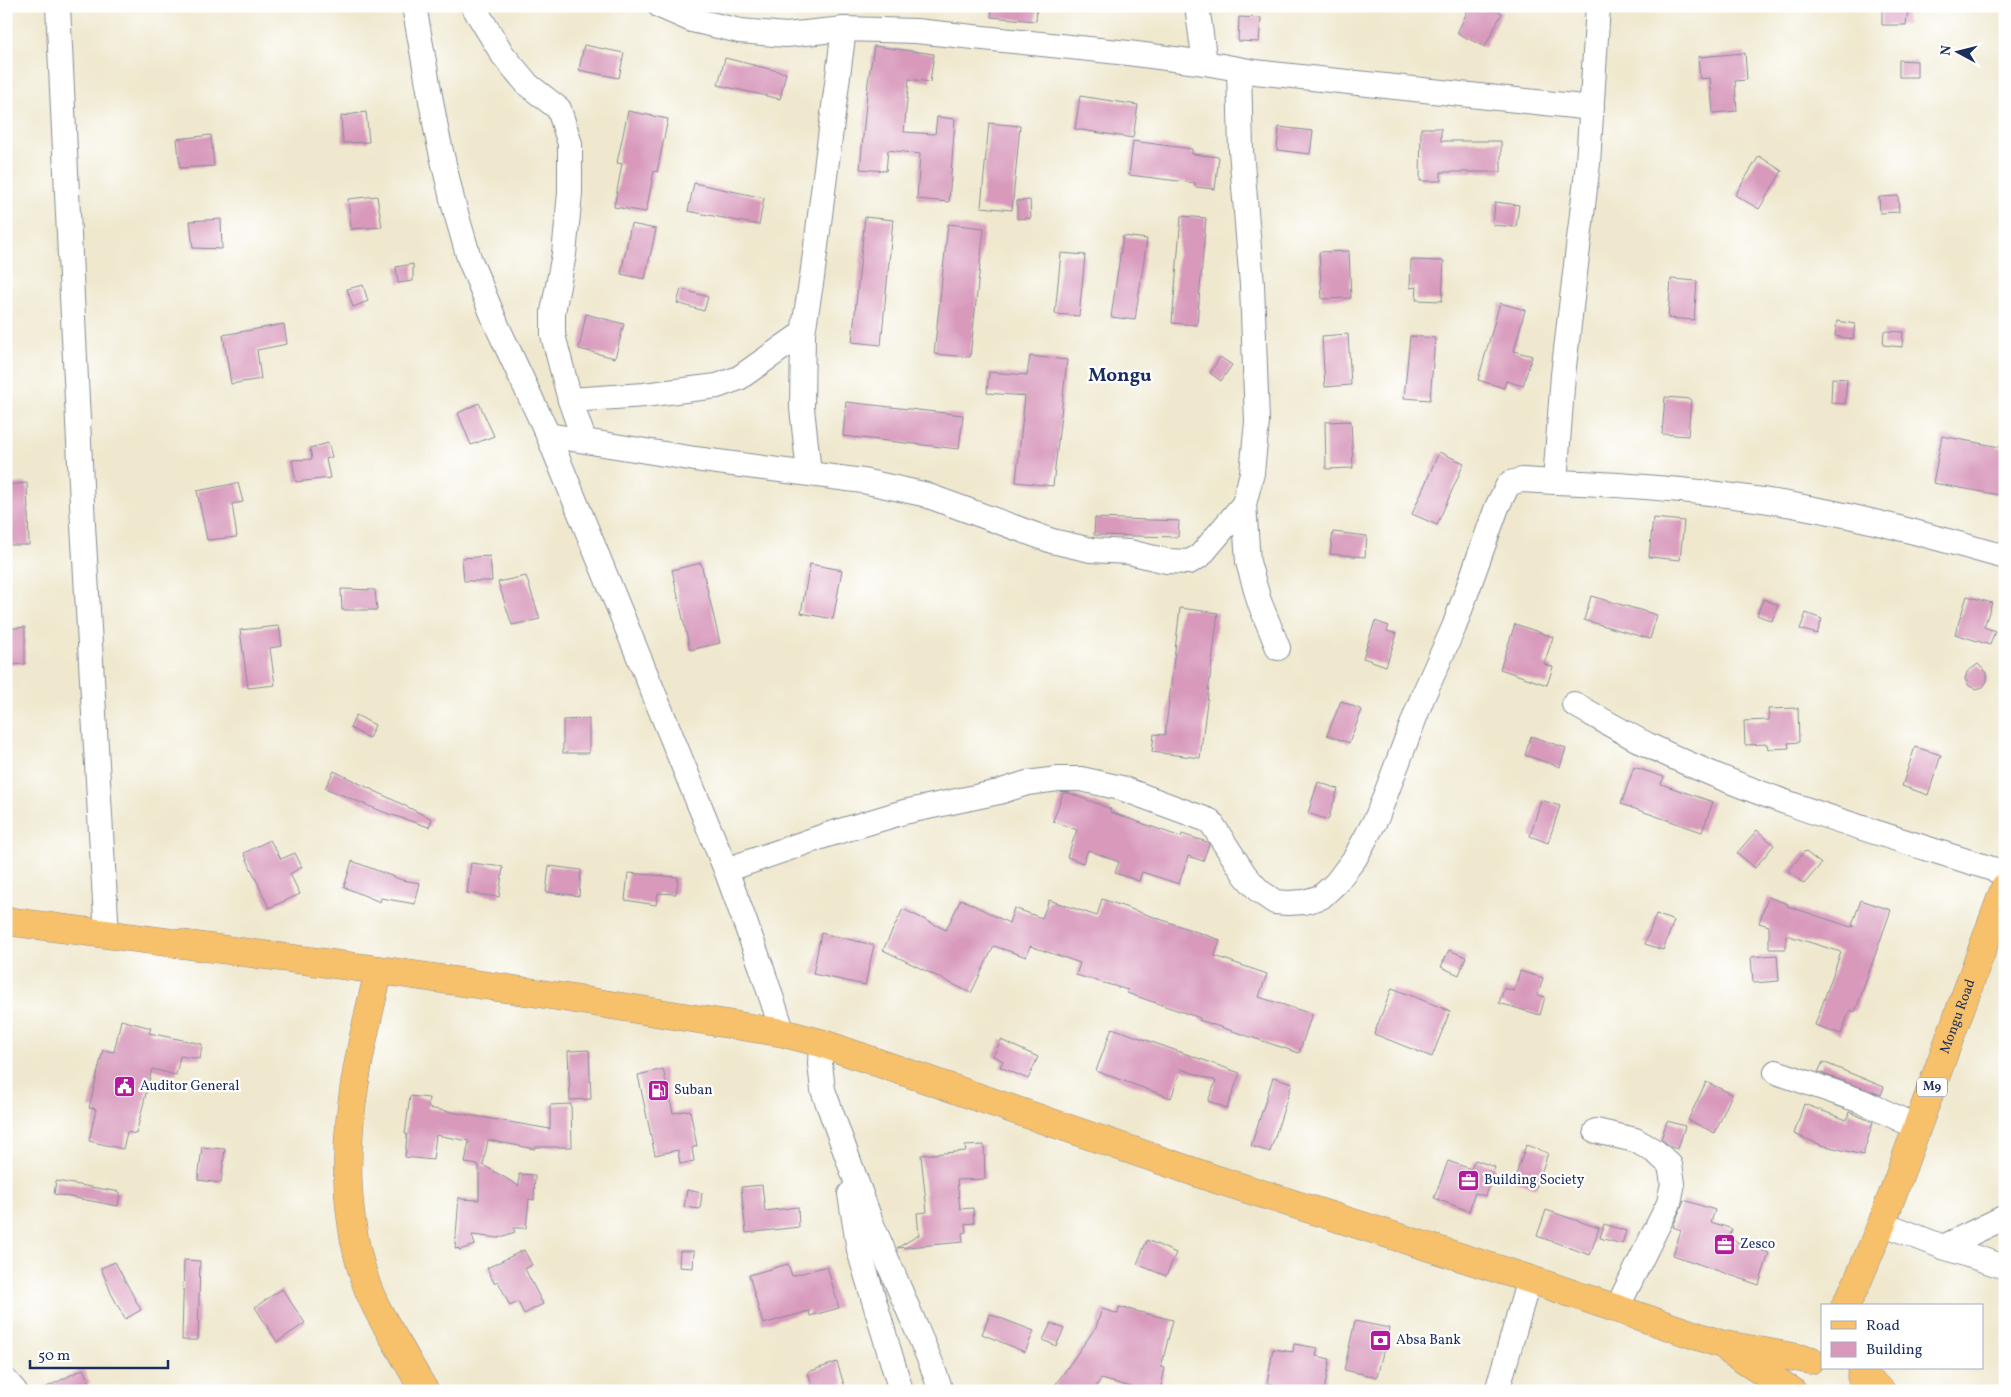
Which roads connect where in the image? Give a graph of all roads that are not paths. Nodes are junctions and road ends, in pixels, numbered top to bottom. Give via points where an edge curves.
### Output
1 (58, 6) edge
2 (414, 6) edge
3 (472, 6) edge
4 (660, 6) edge
5 (1197, 6) edge
6 (1598, 6) edge
7 (844, 29) junction
8 (1205, 63) junction
9 (1239, 70) junction
10 (1592, 108) junction
11 (802, 333) junction
12 (570, 400) junction
13 (548, 435) junction
14 (584, 440) junction
15 (809, 473) junction
16 (1555, 482) junction
17 (1244, 504) junction
18 (2005, 557) edge
19 (1278, 648) dead end
20 (1574, 704) dead end
21 (726, 870) junction
22 (2005, 873) edge
23 (2005, 887) edge
24 (6, 921) edge
25 (107, 935) junction
26 (379, 970) junction
27 (783, 1033) junction
28 (821, 1043) junction
29 (1776, 1072) dead end
30 (1917, 1127) junction
31 (1596, 1131) dead end
32 (851, 1168) junction
33 (2005, 1217) edge
34 (1882, 1223) junction
35 (1944, 1248) junction
36 (2005, 1267) edge
37 (1529, 1279) junction
38 (1852, 1299) edge
39 (1617, 1308) junction
40 (1721, 1344) junction
41 (1818, 1354) edge
42 (6, 1381) edge
43 (15, 1391) edge
44 (425, 1391) edge
45 (901, 1391) edge
46 (941, 1391) edge
47 (1497, 1391) edge
48 (1792, 1391) edge
49 (1798, 1391) edge

1 - 25 street
2 - 13 street via 437,134 469,258
3 - 12 street via 509,63 528,85 559,109 570,144 570,193 564,254 553,312 553,335
4 - 7 street via 692,20 740,31 786,35
5 - 8 street
6 - 10 street
7 - 8 street via 916,31
7 - 11 street
8 - 9 street
9 - 10 street
9 - 17 street via 1257,422 1252,473
10 - 16 street via 1563,375
11 - 12 street via 739,378 717,386
11 - 15 street via 802,408
12 - 14 street
13 - 14 street
13 - 21 street
14 - 15 street via 695,459
15 - 17 street via 923,494 1052,542 1167,561 1189,562 1200,556
16 - 18 street via 1659,489 1808,508
16 - 21 street via 1522,480 1507,487 1378,818 1355,858 1321,897 1304,902 1274,902 1245,875 1210,821 1121,788 1081,779 1027,783 904,812
17 - 19 street via 1248,562
20 - 22 street via 1659,750 1795,805
21 - 27 street
23 - 30 main road, Mongu Road / M9
24 - 25 main road
25 - 26 main road
26 - 27 main road
26 - 44 main road via 353,1089 347,1187 352,1230 364,1278 380,1314
27 - 28 main road
28 - 32 street via 823,1090
28 - 37 main road via 1212,1178
29 - 30 street via 1861,1101
30 - 34 main road, Mongu Road / M9
31 - 39 street via 1635,1140 1656,1152 1670,1165 1673,1183 1669,1203
32 - 45 street via 850,1192 859,1250
32 - 46 street
33 - 35 street
34 - 35 street
34 - 38 main road, Mongu Road / M9
35 - 36 street
37 - 39 main road
37 - 47 street
39 - 40 main road
40 - 41 main road
40 - 48 main road
41 - 49 main road via 1800,1372
42 - 43 street

